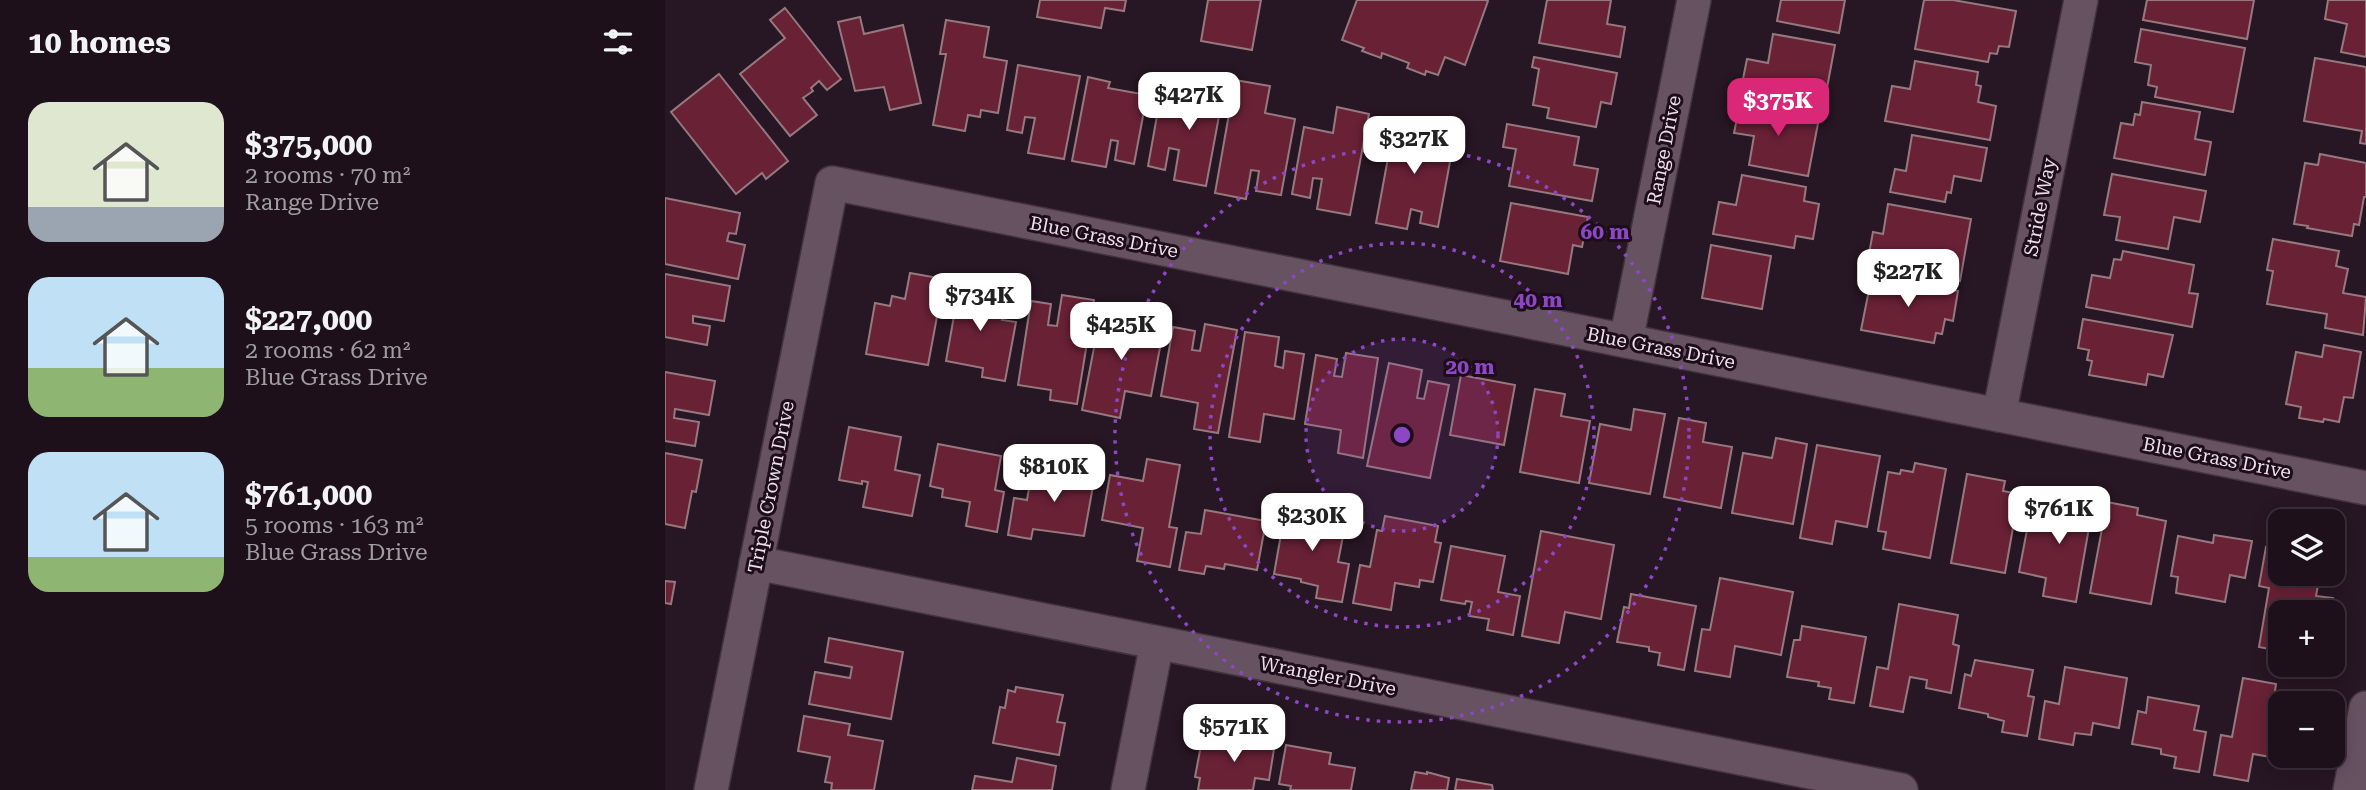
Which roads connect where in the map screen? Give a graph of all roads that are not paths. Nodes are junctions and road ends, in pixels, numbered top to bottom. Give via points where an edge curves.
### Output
1 (1694, 0) edge
2 (2081, 0) edge
3 (832, 184) joint
4 (1626, 341) junction
5 (1999, 415) junction
6 (2366, 488) edge
7 (756, 563) junction
8 (1157, 643) junction
9 (2366, 708) edge
10 (711, 790) edge
11 (1128, 790) edge
12 (1901, 790) edge
13 (2350, 790) edge

1 - 4 street, Range Drive
2 - 5 street, Stride Way
3 - 4 street, Blue Grass Drive
3 - 7 street, Triple Crown Drive
4 - 5 street, Blue Grass Drive
5 - 6 street, Blue Grass Drive
7 - 8 street, Wrangler Drive
7 - 10 street, Triple Crown Drive
8 - 11 street
8 - 12 street, Wrangler Drive
9 - 13 street

